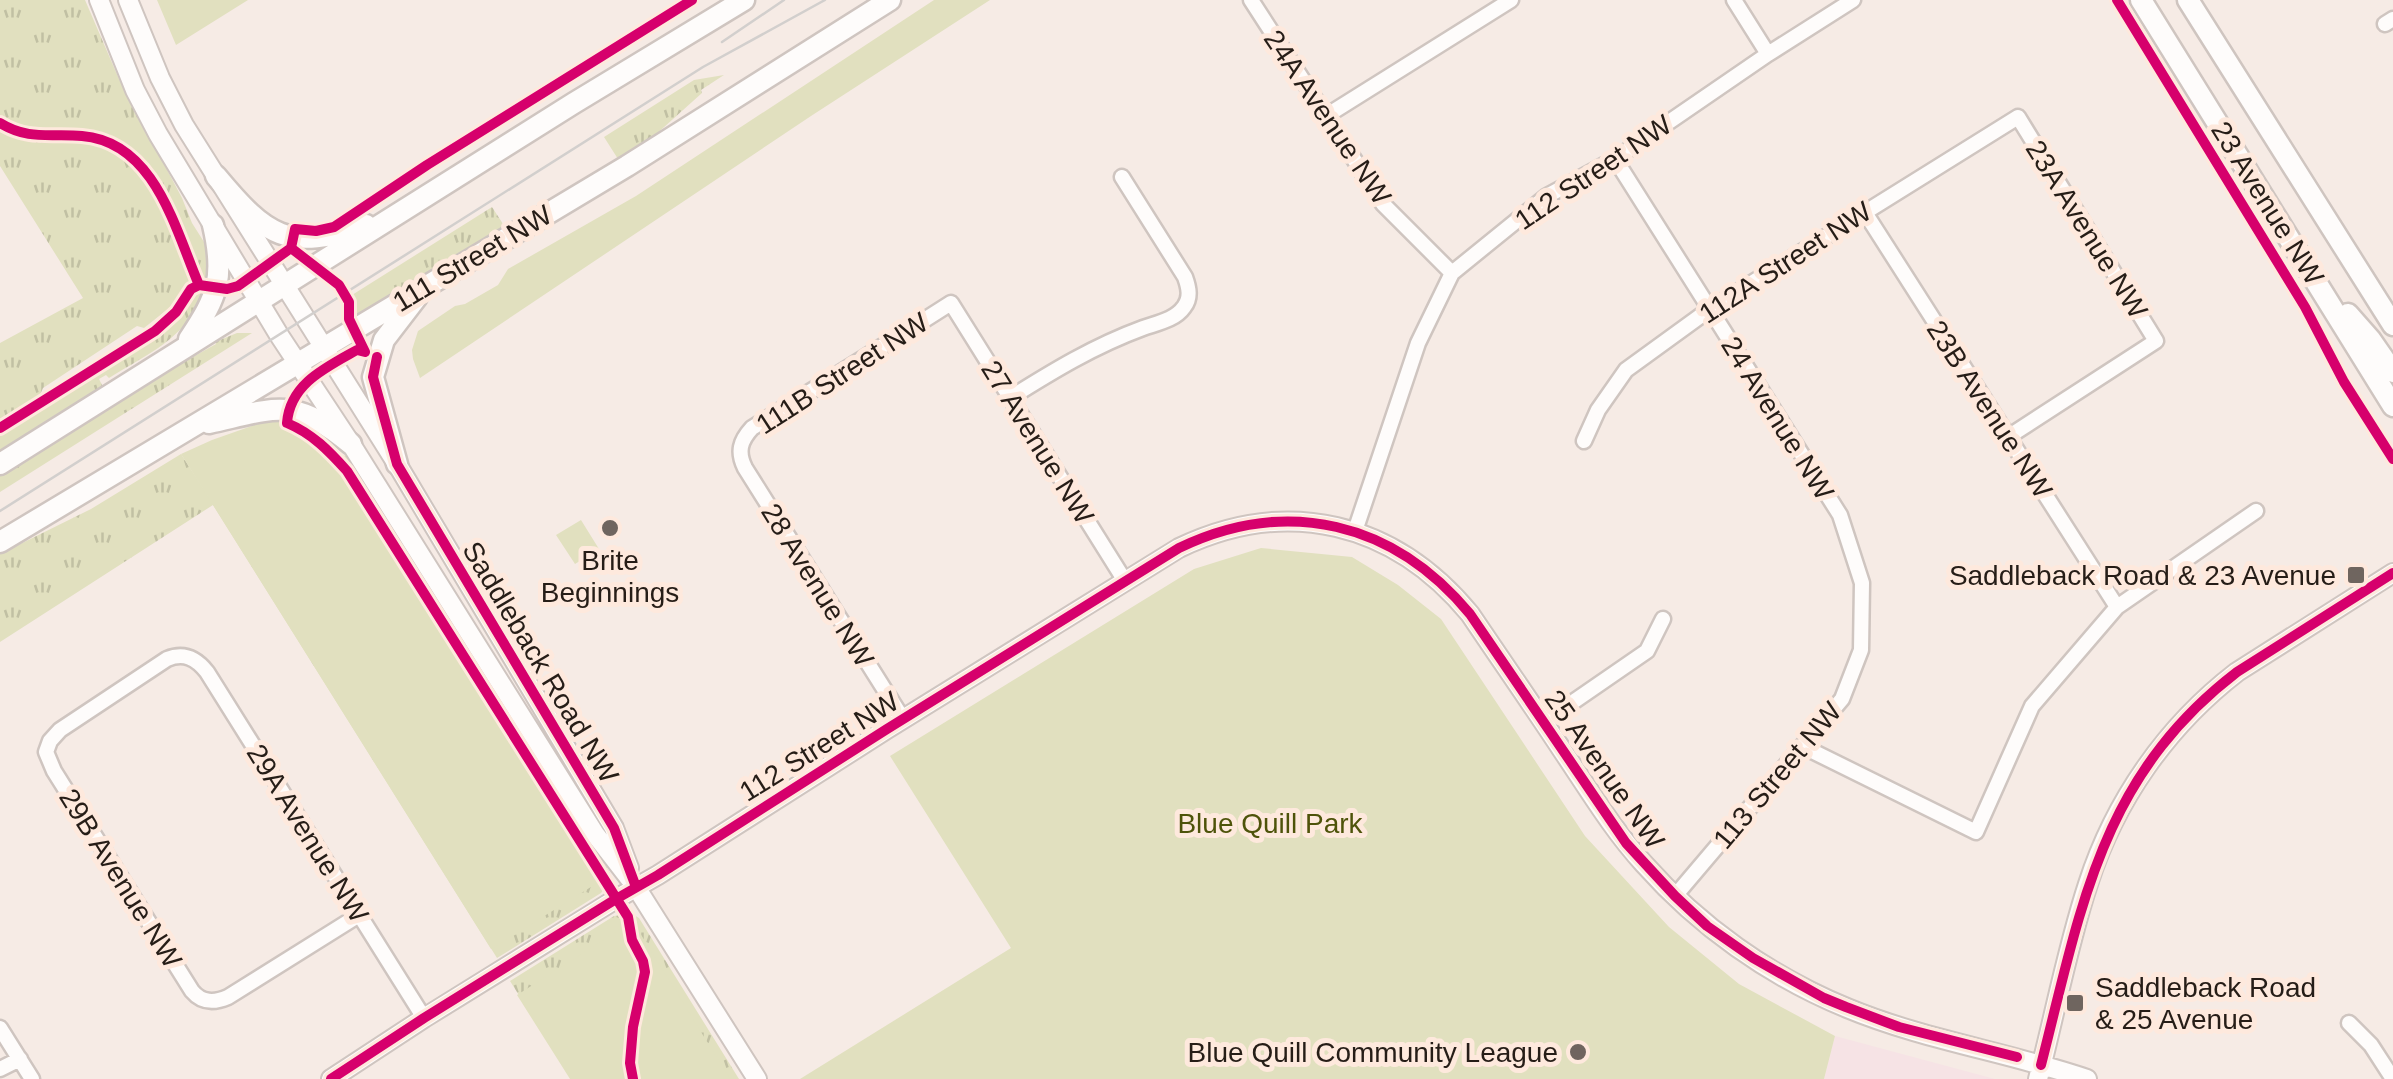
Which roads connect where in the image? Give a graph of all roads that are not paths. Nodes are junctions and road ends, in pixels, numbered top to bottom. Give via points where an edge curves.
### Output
1 (99, 0) edge
2 (128, 0) edge
3 (744, 0) edge
4 (890, 0) edge
5 (1251, 0) edge
6 (1511, 0) edge
7 (1734, 0) edge
8 (1853, 0) edge
9 (2141, 0) edge
10 (2188, 0) edge
11 (712, 8) edge
12 (1768, 54) junction
13 (1326, 116) junction
14 (2018, 117) joint
15 (1614, 159) junction
16 (216, 176) junction
17 (1122, 176) dead end
18 (1864, 211) junction
19 (396, 215) junction
20 (213, 225) junction
21 (1452, 273) junction
22 (2316, 280) junction
23 (285, 284) junction
24 (426, 287) junction
25 (258, 301) junction
26 (951, 303) joint
27 (1710, 310) junction
28 (2393, 325) edge
29 (324, 346) junction
30 (182, 349) junction
31 (298, 362) junction
32 (2393, 372) edge
33 (1010, 398) junction
34 (2393, 406) edge
35 (192, 426) junction
36 (2008, 438) junction
37 (1584, 440) dead end
38 (351, 444) junction
39 (740, 449) joint
40 (0, 464) edge
41 (397, 464) junction
42 (2256, 511) dead end
43 (1355, 531) junction
44 (0, 542) edge
45 (2393, 573) edge
46 (1125, 581) junction
47 (1862, 583) joint
48 (2116, 606) junction
49 (1662, 619) dead end
50 (184, 655) joint
51 (902, 719) junction
52 (1544, 722) junction
53 (1804, 746) junction
54 (636, 887) junction
55 (1675, 896) junction
56 (359, 915) junction
57 (424, 1018) junction
58 (2349, 1023) dead end
59 (0, 1028) edge
60 (20, 1059) junction
61 (0, 1069) edge
62 (2040, 1072) edge
63 (32, 1079) edge
64 (331, 1079) edge
65 (757, 1079) edge
66 (2087, 1079) edge
67 (2393, 1079) edge

1 - 20 street via 134,90
2 - 16 street via 168,95
3 - 11 main road
4 - 24 main road, 111 Street NW
5 - 13 street, 24A Avenue NW
6 - 13 street
7 - 12 street
8 - 12 street, 112 Street NW
9 - 22 main road, 23 Avenue NW
10 - 28 main road, 23 Avenue NW
11 - 19 main road
12 - 15 street, 112 Street NW
13 - 21 street, 24A Avenue NW via 1383,204
14 - 18 street, 112A Street NW
14 - 36 street, 23A Avenue NW via 2156,340
15 - 21 street, 112 Street NW via 1547,196
15 - 27 street, 24 Avenue NW
16 - 19 main road via 254,217 293,237 332,236
16 - 23 street
17 - 33 street via 1185,278 1187,303 1175,316 1092,349
18 - 27 street, 112A Street NW
18 - 36 street, 23B Avenue NW
19 - 23 main road
20 - 25 street
20 - 30 main road via 220,256 216,287 208,312
21 - 43 street, 112 Street NW via 1418,343
22 - 32 main road
22 - 34 main road, 23 Avenue NW
23 - 25 main road
23 - 29 street
24 - 29 main road, 111 Street NW
24 - 41 main road via 384,340 373,377
25 - 30 main road
25 - 31 street
26 - 33 street, 27 Avenue NW
26 - 39 street, 111B Street NW via 752,428
27 - 37 street, 112A Street NW via 1626,370
27 - 47 street, 24 Avenue NW via 1840,515
29 - 31 main road, 111 Street NW
29 - 41 street, Saddleback Road NW
30 - 40 main road
31 - 35 main road, 111 Street NW
31 - 38 street, Saddleback Road NW
33 - 46 street, 27 Avenue NW
35 - 38 main road via 274,408 327,424
35 - 44 main road, 111 Street NW
36 - 48 street, 23B Avenue NW
38 - 54 street, Saddleback Road NW via 595,834
39 - 51 street, 28 Avenue NW via 745,468
41 - 54 street, Saddleback Road NW via 614,828
42 - 48 street
43 - 46 street, 112 Street NW via 1301,522 1238,526 1179,548
43 - 52 street, 25 Avenue NW via 1410,558 1456,597
45 - 62 street via 2216,687 2151,759 2112,822 2091,874
46 - 51 street, 112 Street NW
47 - 53 street, 113 Street NW via 1861,650 1842,700
48 - 53 street via 2032,706 1976,832
49 - 52 street, 25 Avenue NW via 1647,652
50 - 56 street, 29A Avenue NW via 207,672
50 - 56 street, 29B Avenue NW via 161,662 60,730 47,757 192,991 208,1002 228,997
51 - 54 street, 112 Street NW
52 - 55 street, 25 Avenue NW via 1618,832
53 - 55 street, 113 Street NW
54 - 57 street, 112 Street NW
54 - 65 street, Saddleback Road NW
55 - 62 street, 25 Avenue NW via 1725,940 1824,998
56 - 57 street, 29A Avenue NW
57 - 64 street, 112 Street NW
58 - 67 street
59 - 60 street
60 - 61 street
60 - 63 street
62 - 66 street, 25 Avenue NW

